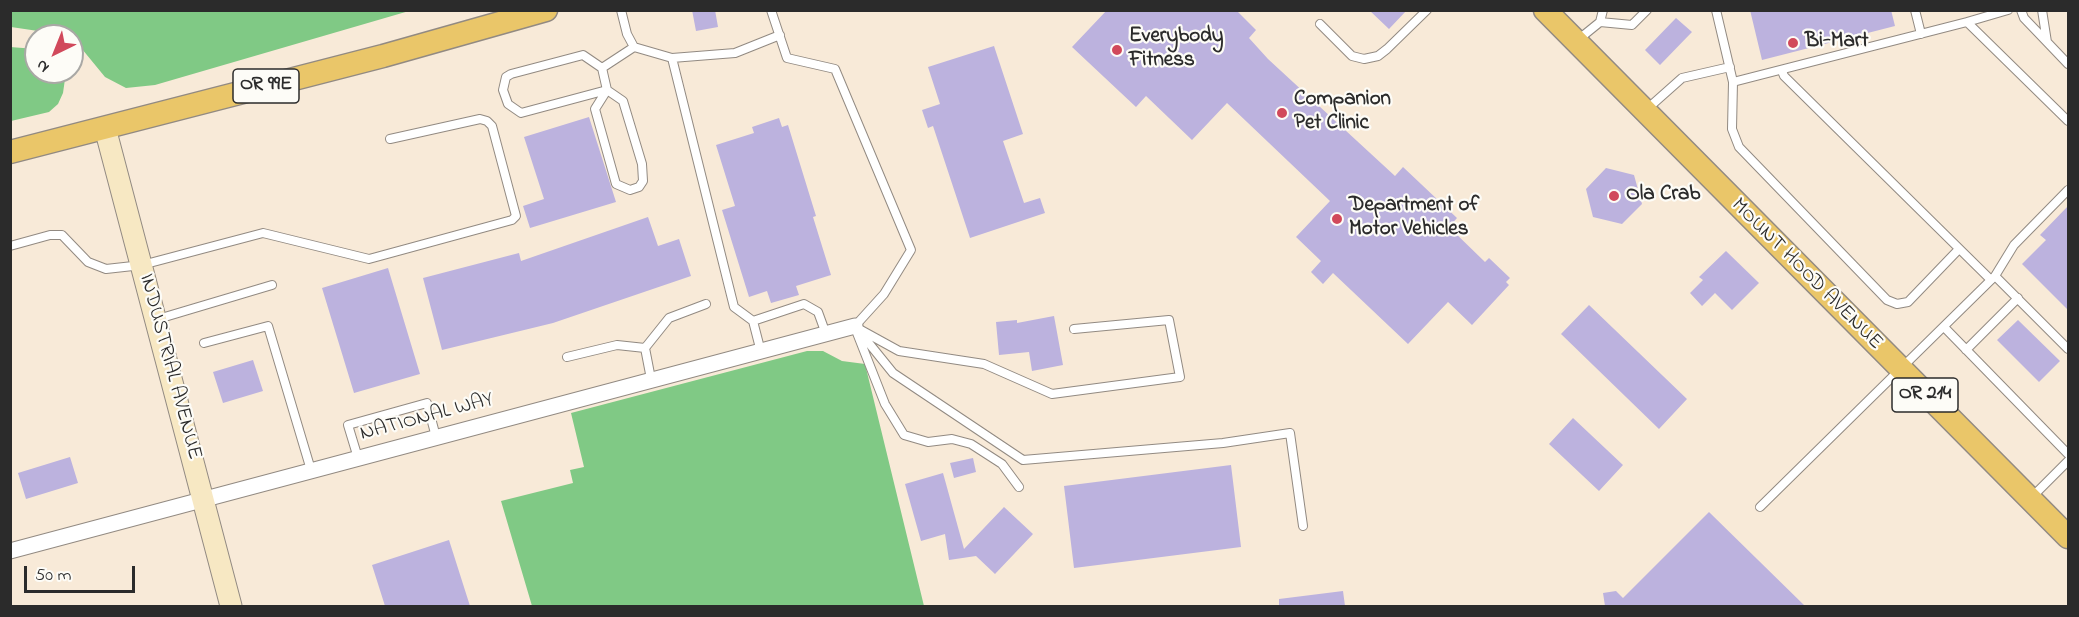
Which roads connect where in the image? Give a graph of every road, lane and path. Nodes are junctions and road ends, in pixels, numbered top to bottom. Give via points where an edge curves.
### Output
1 (546, 10) edge
2 (621, 10) edge
3 (771, 10) edge
4 (1427, 10) edge
5 (1545, 10) edge
6 (1603, 10) edge
7 (1647, 10) edge
8 (1716, 10) edge
9 (1915, 10) edge
10 (2008, 10) edge
11 (2021, 10) edge
12 (2042, 10) edge
13 (1600, 22) junction
14 (1967, 22) junction
15 (1320, 24) dead end
16 (1921, 34) junction
17 (780, 35) junction
18 (1575, 42) junction
19 (2047, 42) junction
20 (634, 47) junction
21 (672, 58) junction
22 (2068, 64) edge
23 (602, 68) junction
24 (1730, 68) junction
25 (1782, 70) junction
26 (1733, 82) junction
27 (607, 90) junction
28 (1644, 111) junction
29 (2068, 121) edge
30 (105, 128) junction
31 (390, 139) dead end
32 (10, 152) edge
33 (2068, 190) edge
34 (10, 246) edge
35 (1959, 249) junction
36 (142, 265) junction
37 (1993, 278) junction
38 (272, 285) dead end
39 (2018, 298) junction
40 (706, 304) dead end
41 (156, 319) junction
42 (753, 321) junction
43 (855, 326) junction
44 (1944, 327) junction
45 (1074, 329) dead end
46 (826, 334) junction
47 (204, 343) dead end
48 (645, 348) junction
49 (1966, 350) junction
50 (2068, 350) edge
51 (761, 352) junction
52 (567, 357) dead end
53 (1899, 369) junction
54 (651, 379) junction
55 (436, 437) junction
56 (2068, 454) edge
57 (358, 458) junction
58 (2068, 461) edge
59 (311, 470) junction
60 (1019, 487) dead end
61 (204, 498) junction
62 (2030, 499) junction
63 (1760, 507) dead end
64 (1304, 526) dead end
65 (2063, 528) edge
66 (10, 551) edge
67 (231, 606) edge

1 - 30 main road, OR 99E
2 - 20 lane
3 - 17 lane
4 - 15 lane via 1387,50 1364,58 1352,56
5 - 18 main road, MOUNT HOOD AVENUE / OR 214
6 - 13 lane
7 - 13 lane via 1632,25
8 - 24 lane
9 - 16 lane
10 - 14 lane
11 - 19 lane
12 - 19 lane
13 - 18 lane
14 - 16 lane
14 - 29 lane
16 - 25 lane
17 - 21 lane via 735,53
17 - 43 lane via 787,58 835,69 911,250 884,294
18 - 28 main road, MOUNT HOOD AVENUE / OR 214
19 - 22 lane
20 - 21 lane
20 - 23 lane
21 - 42 lane via 734,307
23 - 27 lane
23 - 27 lane via 583,56 511,74 503,90 508,104 521,113
24 - 26 lane
24 - 28 lane via 1682,78
25 - 26 lane
25 - 35 lane
26 - 35 lane via 1732,129 1739,147 1887,300 1897,304 1908,302
27 - 27 lane via 622,101 642,164 643,181 630,190 616,184 595,109
28 - 53 main road, MOUNT HOOD AVENUE / OR 214
30 - 32 main road, OR 99E
30 - 36 street, INDUSTRIAL AVENUE
31 - 36 lane via 480,119 487,121 492,126 516,216 369,259 263,233
33 - 37 lane via 2014,245
34 - 36 lane via 50,235 62,236 88,262 106,269
35 - 37 lane
36 - 41 street, INDUSTRIAL AVENUE
37 - 39 lane
37 - 44 lane
38 - 41 lane
39 - 49 lane
39 - 50 lane
40 - 48 lane via 669,318
41 - 61 street, INDUSTRIAL AVENUE
42 - 46 lane via 804,304 818,312
42 - 51 lane
43 - 45 lane via 899,351 984,364 1052,394 1180,376 1169,320
43 - 46 street, NATIONAL WAY
43 - 60 lane via 885,404 903,435 928,442 952,439 971,444 1002,464
43 - 64 lane via 893,373 1023,460 1223,443 1290,433
44 - 49 lane
44 - 53 lane
46 - 51 street, NATIONAL WAY
47 - 59 lane via 268,326
48 - 52 lane via 617,345
48 - 54 lane
49 - 56 lane
51 - 54 street, NATIONAL WAY
53 - 62 main road, MOUNT HOOD AVENUE / OR 214
53 - 63 lane
54 - 55 street, NATIONAL WAY
55 - 57 street, NATIONAL WAY
55 - 57 lane via 427,403 348,425
57 - 59 street, NATIONAL WAY
58 - 62 lane
59 - 61 street, NATIONAL WAY
61 - 66 street, NATIONAL WAY
61 - 67 street, INDUSTRIAL AVENUE
62 - 65 main road, MOUNT HOOD AVENUE / OR 214

